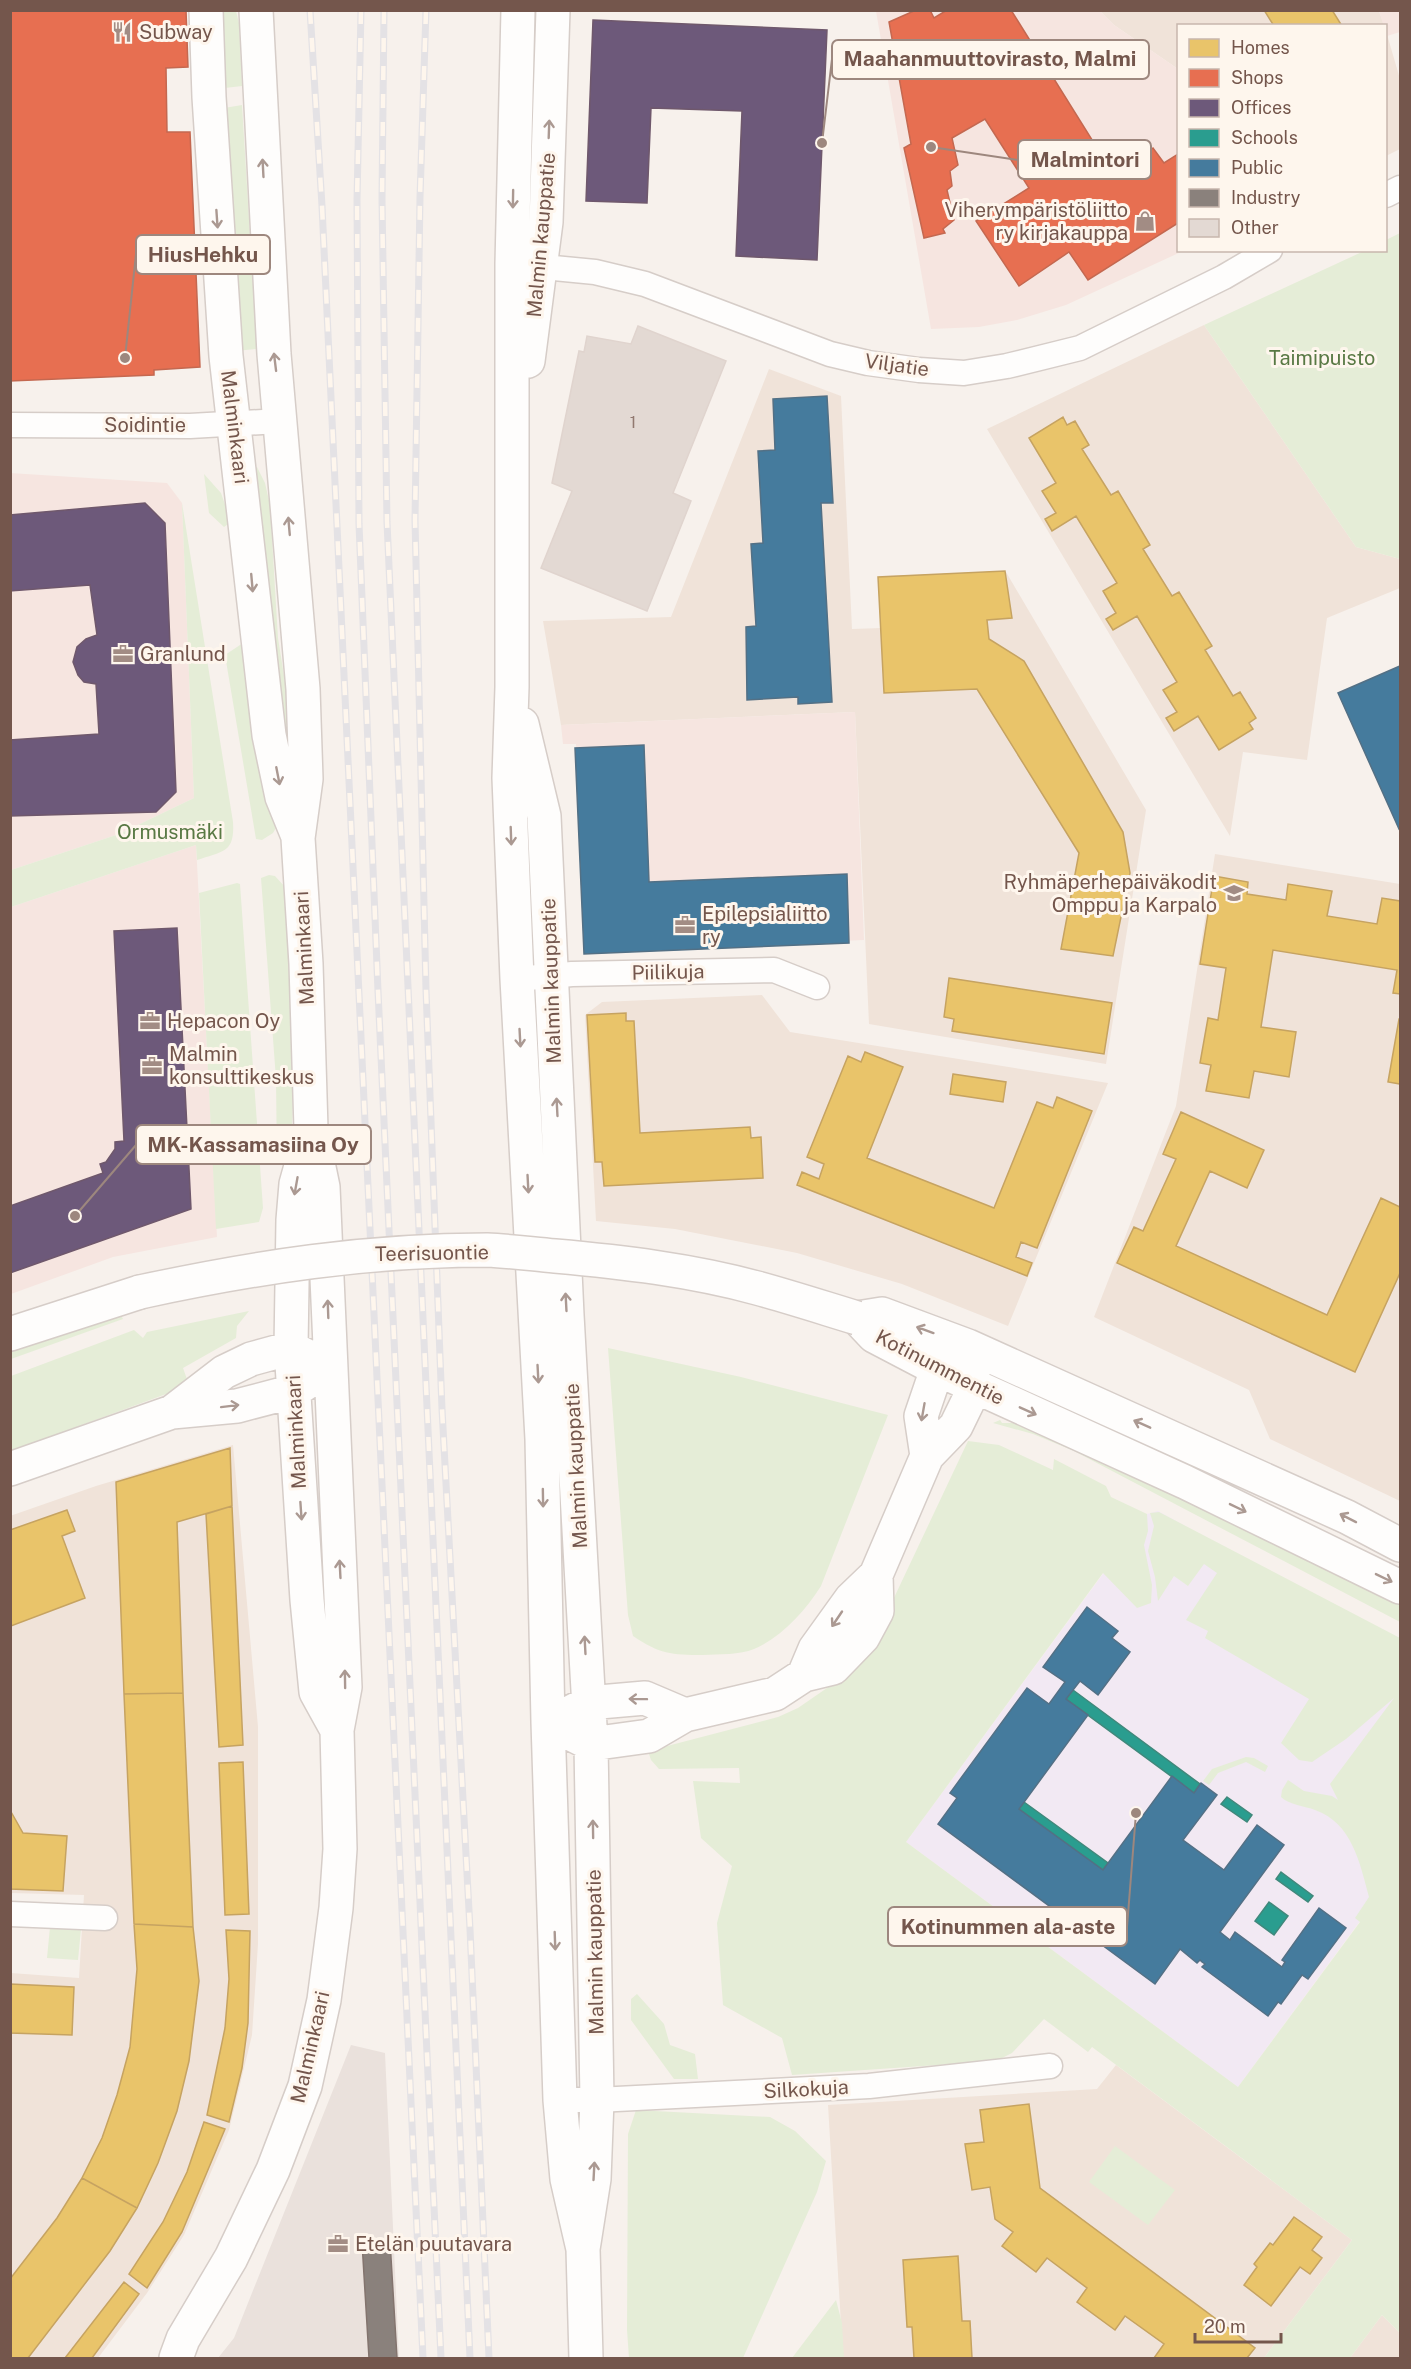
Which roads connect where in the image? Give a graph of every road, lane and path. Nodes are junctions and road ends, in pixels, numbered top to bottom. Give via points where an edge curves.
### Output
1 (206, 10) edge
2 (256, 10) edge
3 (518, 10) edge
4 (553, 10) edge
5 (1401, 188) edge
6 (1387, 195) edge
7 (1267, 252) edge
8 (526, 265) junction
9 (280, 421) junction
10 (234, 422) junction
11 (10, 425) edge
12 (512, 687) junction
13 (298, 838) junction
14 (552, 977) junction
15 (517, 980) junction
16 (817, 987) dead end
17 (311, 1129) junction
18 (871, 1323) junction
19 (10, 1334) edge
20 (968, 1346) junction
21 (291, 1348) junction
22 (330, 1368) junction
23 (937, 1369) junction
24 (975, 1387) junction
25 (294, 1391) junction
26 (172, 1412) junction
27 (927, 1456) junction
28 (10, 1469) edge
29 (1401, 1545) edge
30 (1401, 1587) edge
31 (588, 1703) junction
32 (685, 1715) junction
33 (548, 1722) junction
34 (337, 1730) junction
35 (591, 1744) junction
36 (10, 1914) edge
37 (105, 1918) dead end
38 (1050, 2066) dead end
39 (560, 2100) junction
40 (597, 2100) junction
41 (583, 2249) junction
42 (175, 2352) edge
43 (586, 2358) edge

1 -> 10 main road, Malminkaari via 226,356
9 -> 2 main road, Malminkaari
3 -> 8 main road, Malmin kauppatie
8 -> 4 main road, Malmin kauppatie via 546,222
5 - 6 street
7 - 8 street, Viljatie via 1080,348 964,372 919,370 830,354 645,284 595,272
8 - 12 main road, Malmin kauppatie via 511,458
9 - 10 street, Soidintie
13 -> 9 main road, Malminkaari via 306,779 303,689
10 - 11 street, Soidintie via 190,426
10 -> 13 main road, Malminkaari via 270,735 282,797
12 - 14 main road, Malmin kauppatie via 544,816
12 -> 15 main road, Malmin kauppatie via 509,778
13 - 17 main road, Malminkaari
14 - 15 street, Piilikuja
14 - 16 street, Piilikuja via 774,970
31 -> 14 main road, Malmin kauppatie
15 -> 33 main road, Malmin kauppatie via 542,1439
17 -> 21 main road, Malminkaari via 296,1184
22 -> 17 main road, Malminkaari via 323,1187
18 - 19 main road, Teerisuontie, bridge via 755,1287 681,1272 488,1250 366,1254 229,1273 140,1292
20 -> 18 main road, Kotinummentie
18 - 23 main road, Kotinummentie
20 - 23 main road
20 - 24 main road
29 -> 20 main road, Kotinummentie
21 - 22 main road
21 - 25 main road, Malminkaari
21 - 26 main road via 251,1359 224,1372
22 - 25 main road
34 -> 22 main road, Malminkaari via 345,1688
23 - 24 main road, Kotinummentie
23 -> 27 main road via 921,1416
24 - 27 main road via 956,1426
24 -> 30 main road, Kotinummentie via 1185,1482
26 -> 25 main road via 237,1406
25 -> 34 main road, Malminkaari via 316,1692
26 - 28 main road
27 - 32 main road via 876,1575 877,1611 863,1637 833,1668 804,1675 775,1694
32 -> 31 main road via 645,1698
31 - 33 main road
31 - 35 main road, Malmin kauppatie
32 - 35 main road via 649,1736
33 - 35 main road
33 -> 39 main road, Malmin kauppatie
34 - 42 main road, Malminkaari via 340,1849 336,1908 324,2000 305,2086 269,2179 231,2258
40 -> 35 main road, Malmin kauppatie
36 - 37 street
38 - 40 street, Silkokuja via 868,2086
39 - 40 street, Silkokuja
39 - 41 main road, Malmin kauppatie via 567,2179
41 -> 40 main road, Malmin kauppatie via 594,2179
41 - 43 main road, Malmin kauppatie

